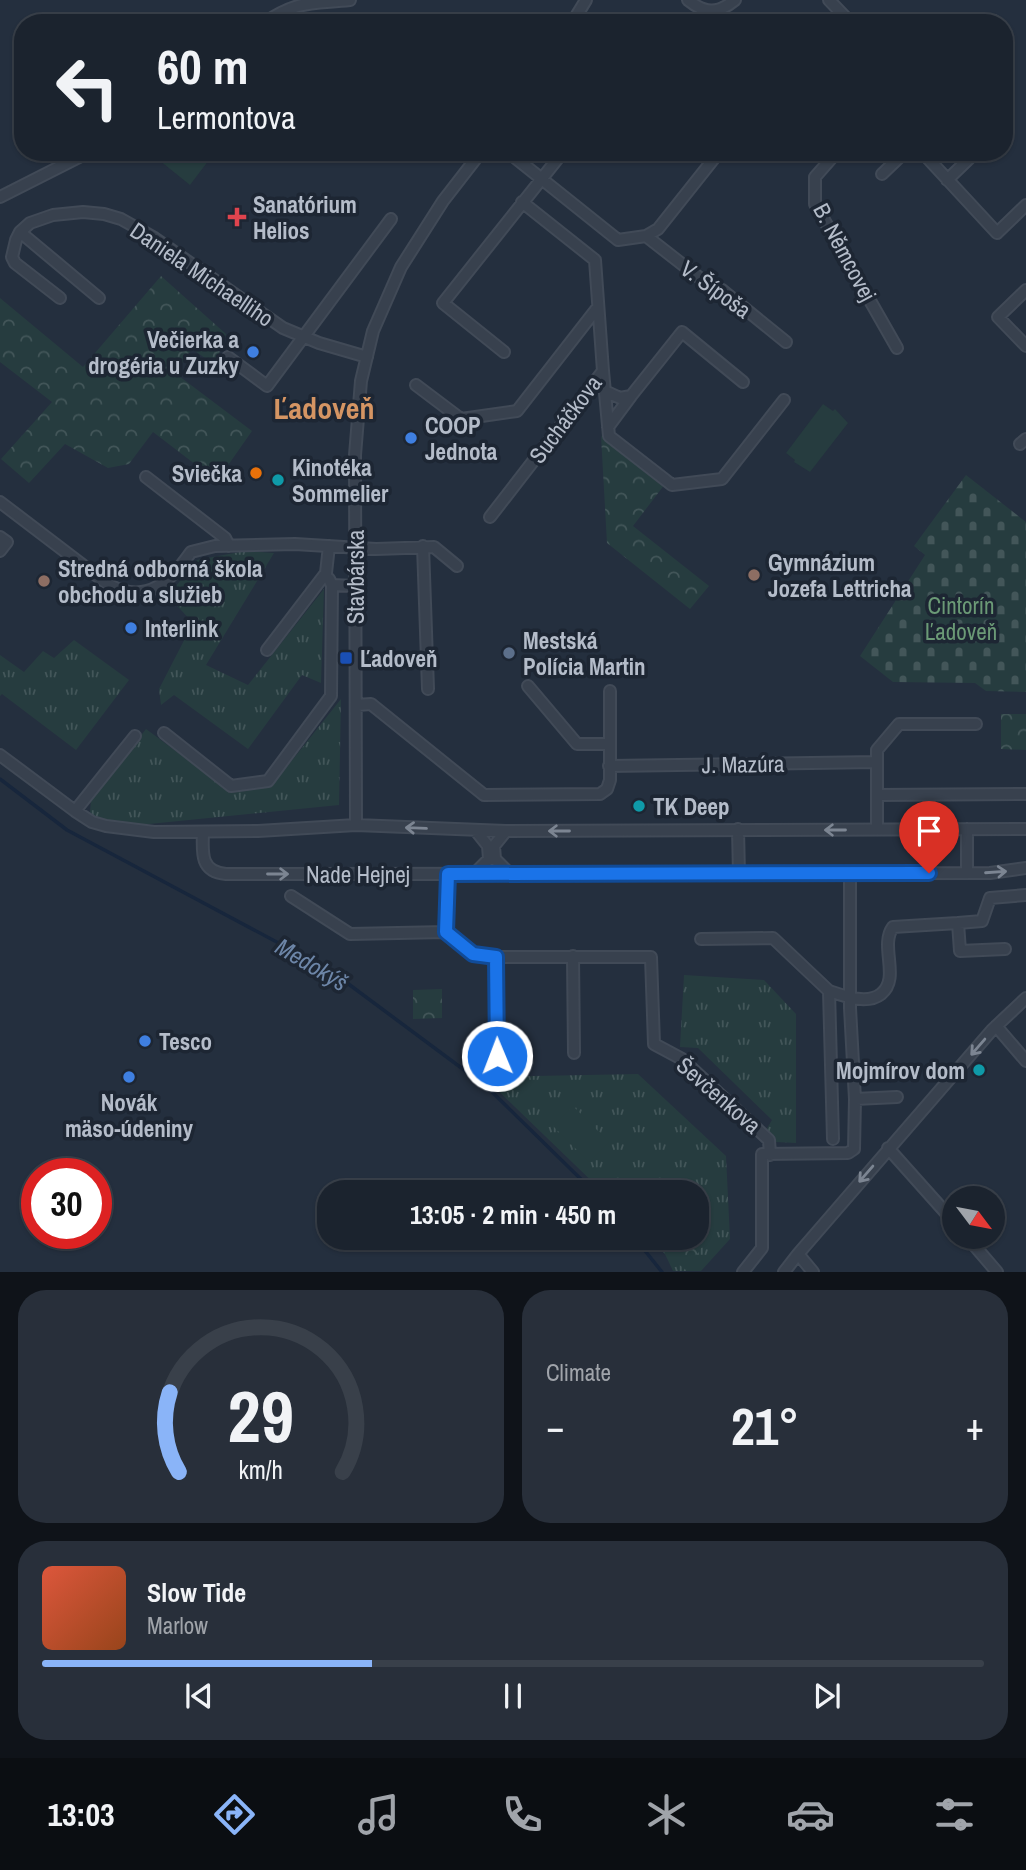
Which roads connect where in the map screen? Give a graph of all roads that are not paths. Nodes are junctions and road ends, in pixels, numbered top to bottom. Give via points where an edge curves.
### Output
1 (350, 0) edge
2 (688, 0) edge
3 (735, 0) edge
4 (829, 0) edge
5 (277, 14) edge
6 (842, 14) edge
7 (71, 161) edge
8 (474, 161) edge
9 (519, 161) edge
10 (556, 161) edge
11 (712, 161) edge
12 (829, 161) edge
13 (896, 161) edge
14 (930, 161) edge
15 (967, 161) edge
16 (882, 174) dead end
17 (542, 180) junction
18 (947, 180) junction
19 (0, 197) edge
20 (522, 202) junction
21 (1026, 205) edge
22 (391, 219) dead end
23 (20, 232) junction
24 (646, 236) junction
25 (1026, 290) edge
26 (60, 298) dead end
27 (99, 298) dead end
28 (598, 307) junction
29 (304, 338) junction
30 (786, 342) dead end
31 (1026, 346) edge
32 (897, 348) dead end
33 (504, 352) dead end
34 (228, 357) dead end
35 (367, 357) junction
36 (603, 371) junction
37 (743, 382) dead end
38 (416, 385) dead end
39 (605, 391) junction
40 (631, 396) junction
41 (784, 400) dead end
42 (608, 426) junction
43 (146, 477) dead end
44 (0, 502) edge
45 (489, 517) dead end
46 (0, 537) edge
47 (229, 546) junction
48 (329, 546) junction
49 (423, 546) junction
50 (355, 548) junction
51 (0, 551) edge
52 (457, 566) dead end
53 (326, 573) junction
54 (332, 585) junction
55 (355, 586) junction
56 (267, 650) dead end
57 (528, 686) dead end
58 (428, 689) dead end
59 (610, 691) dead end
60 (357, 705) junction
61 (976, 724) dead end
62 (164, 733) dead end
63 (135, 736) dead end
64 (609, 744) junction
65 (0, 755) edge
66 (877, 762) junction
67 (609, 766) junction
68 (1026, 794) edge
69 (877, 795) junction
70 (75, 811) junction
71 (356, 825) junction
72 (738, 829) junction
73 (967, 829) junction
74 (1026, 829) edge
75 (877, 830) junction
76 (476, 831) junction
77 (506, 831) junction
78 (202, 833) junction
79 (1026, 868) edge
80 (967, 873) junction
81 (448, 874) junction
82 (474, 874) junction
83 (850, 874) junction
84 (511, 875) junction
85 (739, 875) junction
86 (1026, 895) edge
87 (291, 896) dead end
88 (958, 923) junction
89 (446, 932) junction
90 (701, 939) dead end
91 (1005, 948) dead end
92 (573, 956) junction
93 (496, 957) junction
94 (829, 991) junction
95 (851, 998) junction
96 (1026, 998) edge
97 (996, 1026) junction
98 (574, 1053) dead end
99 (497, 1056) dead end
100 (1026, 1061) edge
101 (897, 1097) dead end
102 (855, 1099) junction
103 (833, 1139) dead end
104 (888, 1148) junction
105 (766, 1155) junction
106 (942, 1209) edge
107 (978, 1250) edge
108 (798, 1254) junction
109 (743, 1272) edge
110 (784, 1272) edge
111 (813, 1272) edge
112 (997, 1272) edge

1 - 5 street via 299,4
2 - 3 street via 713,12
4 - 6 street
7 - 19 street
8 - 35 street, Stavbárska via 401,267
9 - 17 street
10 - 17 street
11 - 24 street via 658,229
12 - 32 street, B. Němcovej via 815,177 816,204
13 - 16 street
14 - 18 street
15 - 18 street
17 - 20 street
17 - 24 street via 618,240
18 - 21 street via 997,233
20 - 28 street, Sucháčkova via 595,260
20 - 33 street via 443,303
22 - 29 street
23 - 26 street via 13,250 15,262
23 - 27 street
23 - 29 street, Daniela Michaelliho via 53,215 94,212 121,219 263,316
24 - 30 street, V. Šípoša
25 - 31 street via 998,317
28 - 36 street, Sucháčkova
28 - 38 street, Sucháčkova via 517,411 461,419
29 - 34 street via 267,386
29 - 35 street, Daniela Michaelliho
35 - 50 street, Stavbárska via 357,416
36 - 39 street
36 - 45 street, Sucháčkova
37 - 40 street via 682,332
39 - 40 street via 620,398
39 - 42 street
40 - 42 street
41 - 42 street via 722,479 672,485 608,436
43 - 47 street via 225,538
44 - 47 street via 122,592 158,587 191,552
46 - 51 street via 7,542
47 - 48 street
48 - 50 street
48 - 53 street
49 - 50 street
49 - 52 street via 434,547
49 - 58 street
50 - 55 street, Stavbárska
53 - 54 street
53 - 56 street
54 - 55 street
54 - 62 street via 331,696 268,781 231,786
55 - 60 street, Stavbárska
57 - 64 street via 577,744
59 - 64 street
60 - 67 street via 371,705 484,795 600,794 610,780
60 - 71 street, Stavbárska
61 - 66 street via 899,724 877,750
63 - 70 street
64 - 67 street
65 - 70 street, Nade Hejnej
66 - 67 street, J. Mazúra
66 - 69 street
68 - 69 street
69 - 75 street
70 - 78 street, Nade Hejnej via 113,828
76 -> 71 street, Nade Hejnej
71 - 78 street, Nade Hejnej
75 -> 72 street, Nade Hejnej
72 -> 77 street, Nade Hejnej
72 - 85 street
73 - 74 street, Nade Hejnej
73 - 75 street, Nade Hejnej
73 - 80 street
76 - 77 street, Nade Hejnej
76 - 82 street via 488,846 489,859
77 - 84 street via 494,846 495,859
78 -> 81 street, Nade Hejnej via 205,865 218,874
80 -> 79 street, Nade Hejnej
80 - 83 street, Nade Hejnej
81 - 82 street, Nade Hejnej
81 - 89 street
82 - 84 street, Nade Hejnej
83 - 85 street, Nade Hejnej
83 - 95 street
84 - 85 street, Nade Hejnej
86 - 88 street via 990,898 982,921
87 - 89 street via 350,934
88 - 91 street via 960,951
88 - 95 street via 892,928 887,934 890,982 885,991 875,998
89 - 93 street via 473,954
90 - 94 street via 773,938
92 - 93 street
92 - 98 street
92 - 105 street, Ševčenkova via 651,957 654,1044 682,1059 769,1139
93 - 99 street
94 - 95 street
94 - 103 street
95 - 102 street
96 - 97 street
97 - 100 street
97 -> 104 street
101 - 102 street
102 - 105 street via 854,1149 848,1153
104 - 106 street
104 -> 108 street
105 - 109 street, Ševčenkova via 762,1248
107 - 112 street
108 - 110 street
108 - 111 street

